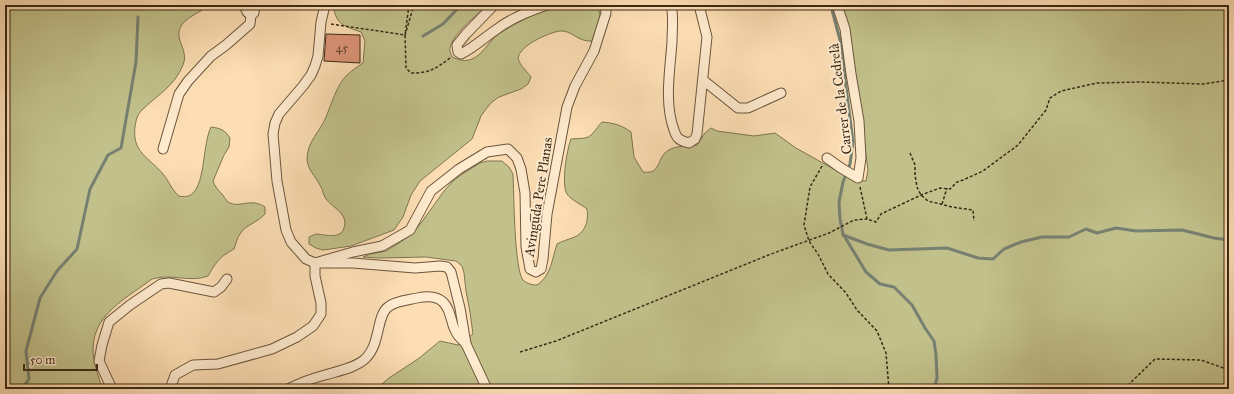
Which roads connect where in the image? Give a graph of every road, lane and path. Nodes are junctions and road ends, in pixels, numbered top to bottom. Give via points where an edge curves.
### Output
1 (244, 5) edge
2 (255, 5) edge
3 (324, 5) edge
4 (409, 5) edge
5 (414, 5) edge
6 (494, 5) edge
7 (548, 5) edge
8 (605, 5) edge
9 (671, 5) edge
10 (699, 5) edge
11 (837, 5) edge
12 (251, 15) junction
13 (321, 22) junction
14 (405, 35) junction
15 (458, 52) junction
16 (703, 80) junction
17 (1229, 80) edge
18 (781, 94) dead end
19 (163, 149) dead end
20 (910, 153) dead end
21 (827, 158) joint
22 (858, 178) junction
23 (947, 188) junction
24 (921, 195) junction
25 (942, 204) junction
26 (866, 219) junction
27 (974, 221) dead end
28 (809, 241) junction
29 (315, 264) junction
30 (227, 280) dead end
31 (466, 344) junction
32 (520, 352) dead end
33 (1229, 370) edge
34 (112, 389) edge
35 (170, 389) edge
36 (288, 389) edge
37 (487, 389) edge
38 (888, 389) edge
39 (1124, 389) edge

1 - 12 street
2 - 12 street via 254,13
3 - 13 street
4 - 14 path
5 - 14 path
6 - 15 street via 457,45
7 - 15 street via 498,27 471,49 461,54
8 - 29 street, Avinguda Pere Planas via 606,12 594,51 567,107 547,214 541,269 536,272 530,269 526,247 525,193 521,169 517,158 508,149 487,152 430,191 410,230 382,246
9 - 16 street via 673,24 669,102 672,125 677,137 684,142 693,142 697,134
10 - 16 street via 707,37
11 - 22 street, Carrer de la Cedrelà via 845,29 859,121 861,158
12 - 19 street via 250,24 211,56 179,94
13 - 14 path
13 - 29 street via 315,66 303,86 279,114 273,134 277,181 286,230 296,250
14 - 15 path via 406,68 411,73 435,69
16 - 18 street via 738,108 748,108
17 - 23 path via 1203,84 1097,83 1061,91 1050,98 1046,110 1018,145 983,171
20 - 24 path
21 - 22 street, Carrer de la Cedrelà
21 - 28 path via 810,187 804,225
22 - 26 path
23 - 24 path
23 - 25 path
24 - 25 path via 928,201
24 - 26 path via 881,214 876,222
25 - 27 path via 973,210
26 - 28 path via 854,220
28 - 32 path via 556,341
28 - 38 path via 828,274 877,331 886,353
29 - 31 street via 447,267 451,272 460,308
29 - 35 street via 321,314 313,326 272,349 218,364 193,365 174,375
30 - 34 street via 214,292 169,283 161,284 109,322 100,361
31 - 36 street via 456,333 449,310 438,298 421,297 395,303 384,310 376,344 364,360
31 - 37 street
33 - 39 path via 1201,360 1155,359

